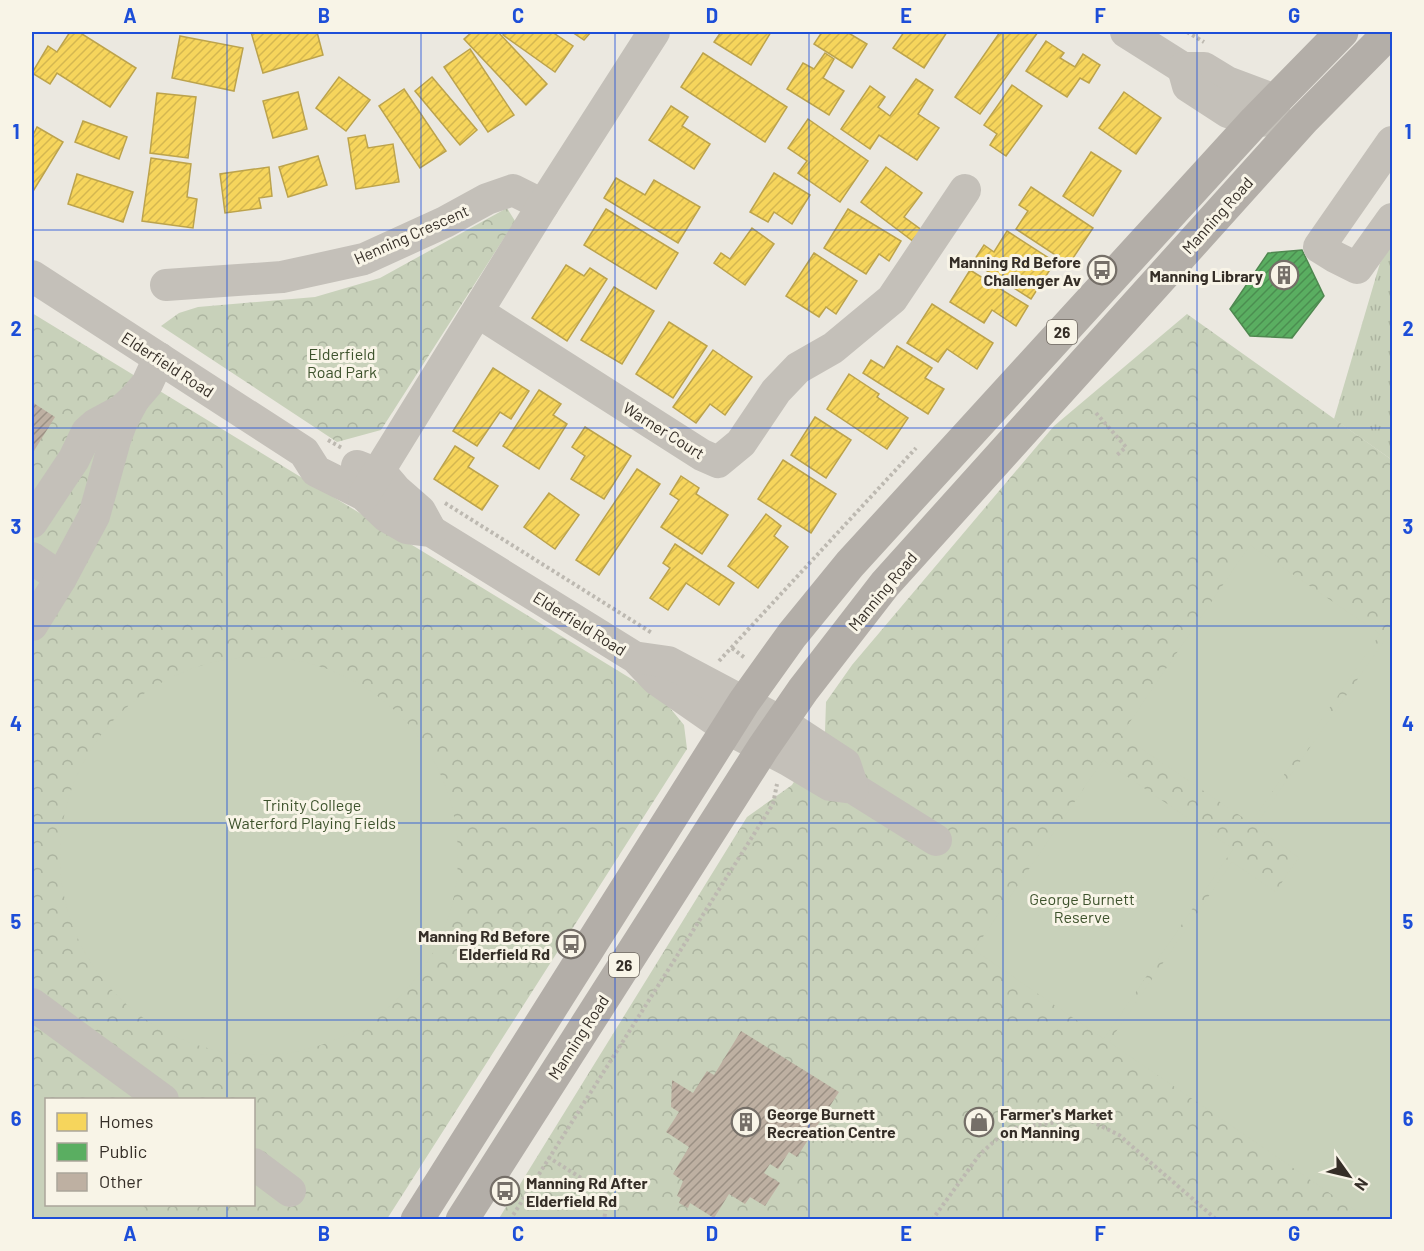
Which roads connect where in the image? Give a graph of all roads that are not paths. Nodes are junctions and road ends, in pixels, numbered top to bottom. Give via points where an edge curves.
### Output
1 (654, 32) edge
2 (1126, 32) edge
3 (1342, 32) edge
4 (1390, 32) edge
5 (1265, 110) junction
6 (1303, 120) junction
7 (1392, 142) edge
8 (965, 190) dead end
9 (543, 205) junction
10 (1392, 219) edge
11 (32, 276) edge
12 (166, 285) dead end
13 (478, 312) junction
14 (159, 358) junction
15 (134, 399) junction
16 (371, 484) junction
17 (32, 522) edge
18 (32, 558) edge
19 (61, 578) junction
20 (32, 624) edge
21 (736, 715) junction
22 (774, 748) junction
23 (936, 840) dead end
24 (32, 1004) edge
25 (160, 1098) edge
26 (255, 1165) edge
27 (290, 1191) dead end
28 (417, 1220) edge
29 (462, 1220) edge

1 - 9 street
2 - 5 street via 1183,68 1188,86 1228,112
3 - 5 main road, 26
4 - 6 main road, Manning Road / 26
5 - 6 street
5 - 21 main road, 26 via 849,564 792,635
6 - 22 main road, Manning Road / 26 via 885,584 803,690
7 - 10 street via 1319,247 1357,268
8 - 13 street, Warner Court via 891,298 833,348 798,368 776,391 741,443 718,462
9 - 12 street, Henning Crescent via 513,190 364,259 282,277
9 - 13 street
11 - 14 street, Elderfield Road
13 - 16 street
14 - 15 street via 147,384
14 - 16 street, Elderfield Road via 304,452 316,471
15 - 17 street via 87,432
15 - 19 street via 122,421 94,516
16 - 21 street, Elderfield Road via 386,516 407,528 431,531 636,658 668,662
18 - 19 street
19 - 20 street
21 - 22 street, Elderfield Road
21 - 28 main road, 26
22 - 23 street, Elderfield Road via 830,785 853,788
22 - 29 main road, Manning Road / 26
24 - 25 street
26 - 27 street

